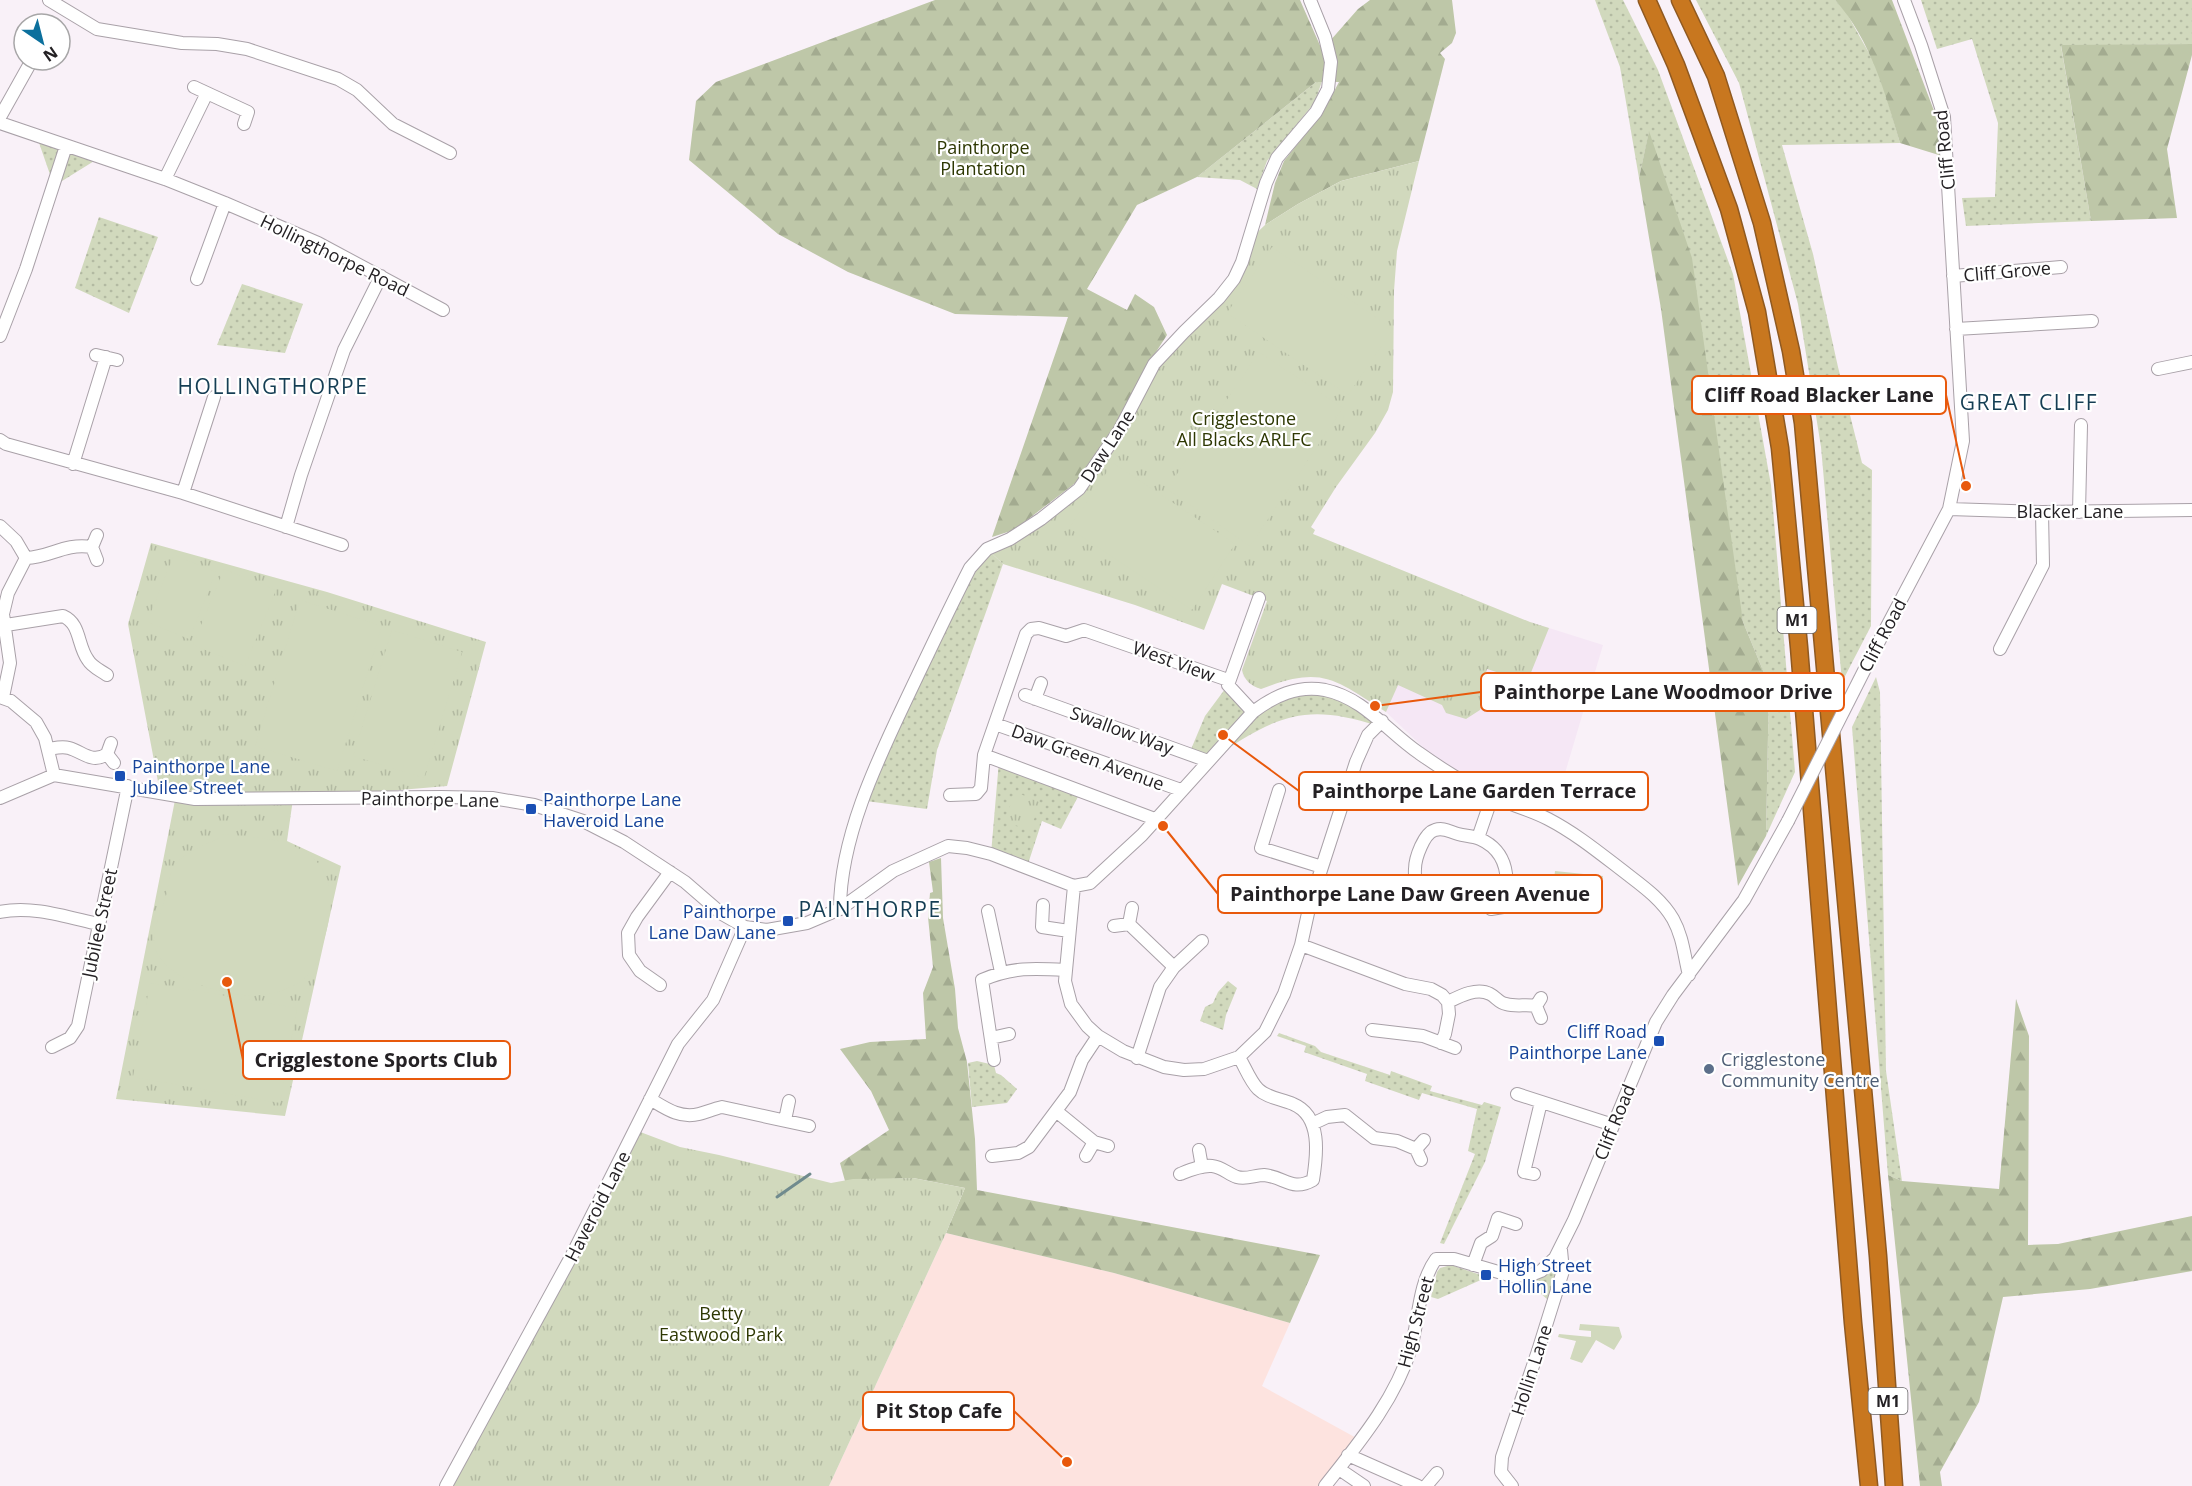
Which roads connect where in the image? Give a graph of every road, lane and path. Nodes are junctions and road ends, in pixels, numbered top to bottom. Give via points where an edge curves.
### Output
1 (50, 0) edge
2 (1310, 0) edge
3 (1647, 0) edge
4 (1680, 0) edge
5 (1904, 0) edge
6 (25, 72) edge
7 (194, 87) dead end
8 (207, 93) junction
9 (0, 117) edge
10 (0, 123) edge
11 (244, 124) dead end
12 (66, 146) junction
13 (450, 153) dead end
14 (165, 179) junction
15 (225, 203) junction
16 (2061, 267) dead end
17 (381, 276) junction
18 (1953, 276) junction
19 (197, 281) dead end
20 (443, 310) dead end
21 (2092, 321) dead end
22 (1956, 329) junction
23 (0, 336) edge
24 (106, 357) dead end
25 (2192, 362) edge
26 (2158, 369) dead end
27 (214, 395) dead end
28 (2081, 425) dead end
29 (0, 440) edge
30 (74, 464) junction
31 (183, 494) junction
32 (1949, 508) junction
33 (2192, 510) edge
34 (2042, 512) junction
35 (2079, 512) junction
36 (0, 526) edge
37 (286, 527) junction
38 (97, 535) dead end
39 (342, 545) dead end
40 (92, 548) junction
41 (26, 558) junction
42 (97, 560) dead end
43 (1258, 598) dead end
44 (6, 625) junction
45 (2000, 650) dead end
46 (91, 665) junction
47 (81, 674) dead end
48 (107, 675) dead end
49 (1228, 680) junction
50 (1041, 683) dead end
51 (2, 697) edge
52 (1253, 712) junction
53 (1382, 721) junction
54 (995, 724) junction
55 (48, 749) junction
56 (111, 753) dead end
57 (984, 755) junction
58 (1208, 761) junction
59 (54, 775) junction
60 (128, 786) junction
61 (1181, 790) junction
62 (1279, 790) dead end
63 (950, 795) dead end
64 (1492, 797) junction
65 (0, 798) edge
66 (1155, 819) junction
67 (1478, 838) junction
68 (1322, 867) junction
69 (670, 872) junction
70 (1074, 886) junction
71 (1043, 905) dead end
72 (1420, 906) dead end
73 (1132, 908) dead end
74 (840, 909) junction
75 (1491, 909) dead end
76 (988, 910) dead end
77 (0, 912) edge
78 (98, 924) junction
79 (1129, 924) junction
80 (745, 927) junction
81 (1114, 927) dead end
82 (1070, 930) junction
83 (1202, 941) dead end
84 (1301, 945) junction
85 (1174, 967) junction
86 (1065, 970) junction
87 (1001, 972) junction
88 (1689, 975) junction
89 (660, 985) dead end
90 (1448, 1002) junction
91 (1539, 1007) dead end
92 (1372, 1030) dead end
93 (1009, 1034) dead end
94 (1098, 1036) junction
95 (991, 1038) junction
96 (1441, 1043) junction
97 (52, 1047) dead end
98 (1455, 1048) dead end
99 (1239, 1057) junction
100 (1137, 1058) junction
101 (994, 1060) dead end
102 (1517, 1094) dead end
103 (650, 1099) junction
104 (789, 1101) dead end
105 (1541, 1102) junction
106 (1056, 1111) junction
107 (785, 1120) junction
108 (1312, 1124) junction
109 (1613, 1125) junction
110 (809, 1126) dead end
111 (1094, 1142) junction
112 (1108, 1146) dead end
113 (1420, 1149) dead end
114 (1199, 1150) dead end
115 (992, 1156) dead end
116 (1086, 1156) dead end
117 (1202, 1167) junction
118 (1180, 1173) dead end
119 (1534, 1174) dead end
120 (1516, 1224) dead end
121 (1561, 1250) junction
122 (1473, 1265) junction
123 (1348, 1455) junction
124 (1339, 1468) junction
125 (1437, 1473) dead end
126 (446, 1486) edge
127 (1325, 1486) edge
128 (1364, 1486) edge
129 (1418, 1486) edge
130 (1426, 1486) edge
131 (1512, 1486) edge
132 (1869, 1486) edge
133 (1894, 1486) edge

1 - 13 street via 97,29 247,49 338,79 357,90 393,124
2 - 74 street, Daw Lane via 1331,62 1328,89 1316,112 1277,158 1234,279 1154,364 1119,431 1079,489 1041,519 987,549 970,568 862,801 840,882
3 - 132 highway, M1 via 1676,65 1729,209 1757,312 1778,437
4 - 133 highway, M1 via 1716,75 1762,223 1803,423 1878,1256
5 - 18 street, Cliff Road via 1944,117
6 - 9 street
7 - 8 street
8 - 11 street via 248,112
8 - 14 street
10 - 12 street, Hollingthorpe Road
12 - 14 street, Hollingthorpe Road
12 - 23 street
14 - 15 street, Hollingthorpe Road
15 - 17 street, Hollingthorpe Road via 318,243
15 - 19 street
16 - 18 street, Cliff Grove
17 - 20 street, Hollingthorpe Road
17 - 37 street via 344,350
18 - 22 street, Cliff Road
21 - 22 street
22 - 32 street, Cliff Road via 1963,441
24 - 30 street
25 - 26 street
27 - 31 street
28 - 35 street
29 - 30 street
30 - 31 street
31 - 37 street
32 - 34 street, Blacker Lane
32 - 88 street, Cliff Road, bridge via 1788,821 1744,900
33 - 35 street, Blacker Lane
34 - 35 street, Blacker Lane
34 - 45 street via 2043,565
36 - 41 street
37 - 39 street
38 - 40 street
40 - 41 street via 74,546
40 - 42 street
41 - 44 street via 8,593 3,614
43 - 49 street
44 - 46 street via 63,616 74,625
44 - 51 street via 10,663
46 - 47 street
46 - 48 street
49 - 52 street via 1228,685
49 - 54 street, West View via 1084,630 1065,636 1031,629
50 - 58 street, Swallow Way via 1030,697
51 - 55 street via 36,722
52 - 53 street via 1291,691 1312,689 1340,695
52 - 58 street
53 - 64 street via 1418,752
53 - 68 street via 1368,735 1356,762
54 - 57 street
54 - 61 street, Daw Green Avenue
55 - 56 street via 66,747 93,758
55 - 59 street
57 - 63 street via 981,788 976,794
57 - 66 street
58 - 61 street
59 - 60 street, Painthorpe Lane
59 - 65 street
60 - 69 street, Painthorpe Lane via 195,799 492,798 534,805 583,821
60 - 78 street, Jubilee Street
61 - 66 street
62 - 68 street via 1261,848
64 - 67 street
64 - 88 street via 1568,831 1659,901 1683,941
66 - 70 street via 1090,883
67 - 72 street via 1444,829 1427,835 1411,887
67 - 75 street via 1496,851 1508,872 1503,907
68 - 84 street
69 - 80 street, Painthorpe Lane via 722,914
69 - 89 street via 628,933 629,956 640,971
70 - 74 street, Painthorpe Lane via 991,854 948,846 893,871
70 - 82 street
71 - 82 street via 1042,927
73 - 79 street
74 - 80 street, Painthorpe Lane via 780,929
76 - 87 street via 996,923
77 - 78 street via 33,911
78 - 97 street, Jubilee Street via 78,1026 70,1038
79 - 81 street
79 - 85 street
80 - 103 street, Haveroid Lane via 713,1000 678,1044
82 - 86 street
83 - 85 street
84 - 90 street via 1406,984 1431,989
84 - 99 street via 1284,994 1265,1032
85 - 100 street via 1160,987
86 - 87 street via 1030,968
86 - 94 street via 1071,1004
87 - 95 street via 982,980
88 - 109 street, Cliff Road via 1656,1022
90 - 91 street via 1468,993 1483,992 1509,1005
90 - 96 street via 1449,1014
92 - 96 street via 1424,1036
93 - 95 street
94 - 100 street
94 - 106 street via 1082,1060 1071,1092
95 - 101 street
96 - 98 street
99 - 100 street via 1204,1069 1184,1070
99 - 108 street via 1258,1090 1295,1104
102 - 105 street
103 - 107 street via 681,1115 722,1107
103 - 126 street, Haveroid Lane via 572,1255
104 - 107 street
105 - 109 street
105 - 119 street via 1524,1172
106 - 111 street
106 - 115 street via 1029,1147 1014,1159
107 - 110 street
108 - 113 street via 1345,1114 1374,1138 1397,1140
108 - 117 street via 1316,1151 1313,1180 1306,1184 1291,1185 1268,1175 1236,1177 1222,1168
109 - 121 street, Cliff Road
111 - 112 street
111 - 116 street
114 - 117 street
117 - 118 street
120 - 122 street via 1496,1212 1492,1236 1481,1243
121 - 122 street, High Street via 1549,1265 1531,1275 1512,1276
121 - 131 street, Hollin Lane via 1563,1271 1502,1457 1501,1472
122 - 123 street, High Street via 1444,1258 1436,1259 1430,1268 1411,1348 1397,1382
123 - 124 street, High Street
123 - 129 street
124 - 127 street, High Street
124 - 128 street
125 - 130 street

